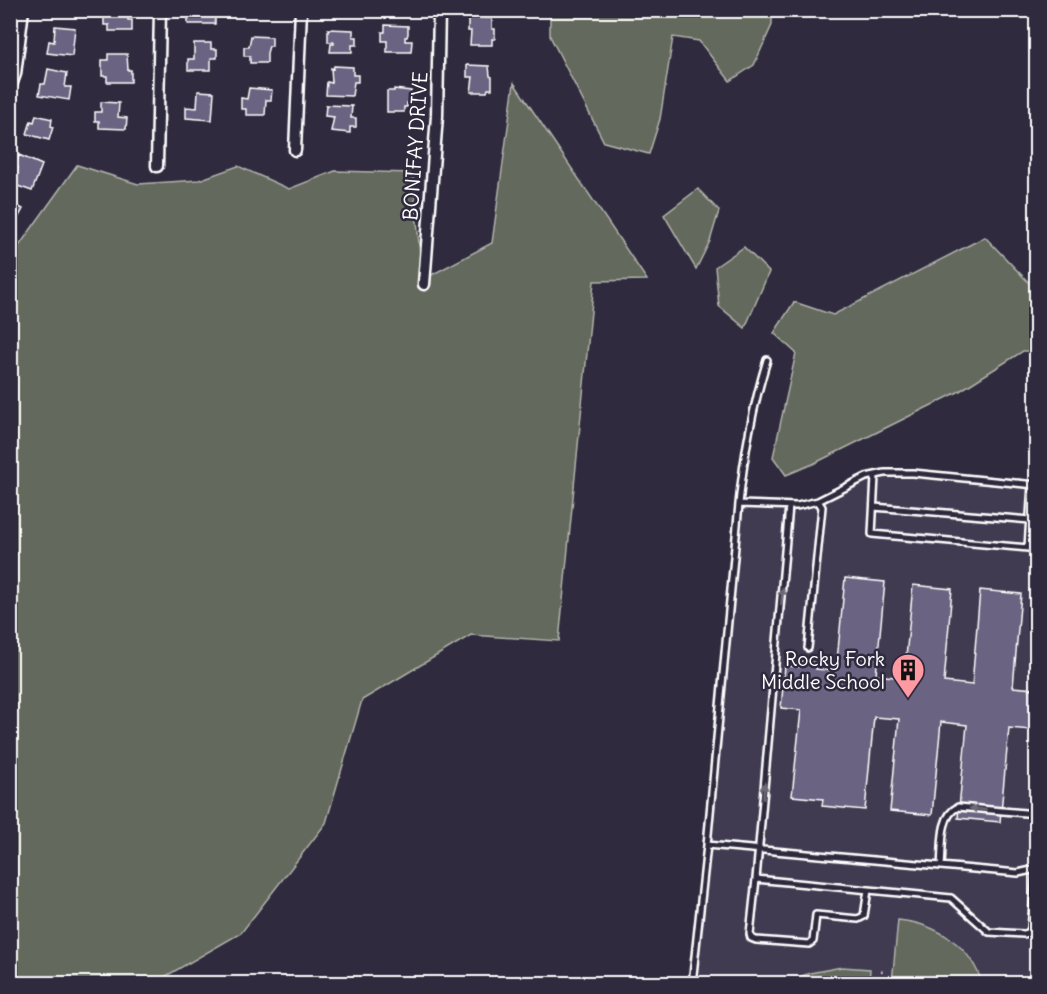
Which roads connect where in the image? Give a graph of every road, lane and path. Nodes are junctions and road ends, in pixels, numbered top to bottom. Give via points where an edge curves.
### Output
1 (23, 10) edge
2 (160, 10) edge
3 (301, 10) edge
4 (440, 10) edge
5 (10, 88) edge
6 (295, 150) dead end
7 (157, 166) dead end
8 (424, 284) dead end
9 (767, 360) dead end
10 (875, 476) junction
11 (1034, 484) edge
12 (818, 501) junction
13 (739, 504) junction
14 (789, 506) junction
15 (874, 507) junction
16 (1030, 520) junction
17 (808, 648) dead end
18 (1036, 814) edge
19 (707, 845) junction
20 (759, 849) junction
21 (941, 866) junction
22 (1036, 869) edge
23 (756, 879) junction
24 (868, 890) junction
25 (882, 967) dead end
26 (693, 984) edge
27 (881, 984) edge

1 - 5 street
2 - 7 street
3 - 6 street
4 - 8 street, BONIFAY DRIVE via 437,116
9 - 13 lane via 744,450
10 - 11 lane via 913,473
10 - 12 lane via 851,483
10 - 15 lane
11 - 16 lane
12 - 14 lane
12 - 17 lane via 822,507
13 - 14 lane
13 - 19 lane
20 -> 14 lane
15 - 16 lane
15 - 16 lane via 872,534 1027,548
18 -> 21 lane via 958,807 951,810 945,820
19 - 20 lane
19 - 26 lane
20 - 21 lane
20 - 23 lane
21 - 22 lane via 1018,873
22 - 24 lane via 1031,929 1024,934 989,932 951,898
23 - 24 lane
23 - 24 lane via 750,934 756,940 809,944 816,915 858,919 864,916
25 - 27 path

